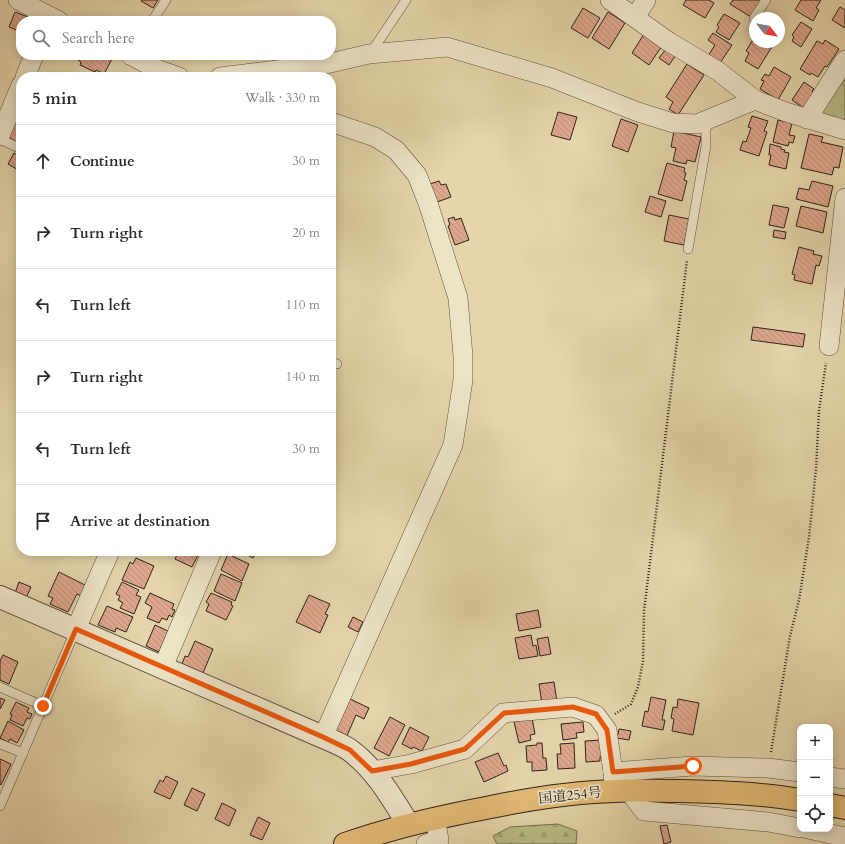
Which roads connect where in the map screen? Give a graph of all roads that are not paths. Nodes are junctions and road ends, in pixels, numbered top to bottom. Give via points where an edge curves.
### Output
1 (18, 0) edge
2 (166, 0) edge
3 (406, 0) edge
4 (610, 0) edge
5 (646, 0) edge
6 (766, 0) edge
7 (758, 12) edge
8 (45, 16) edge
9 (155, 16) edge
10 (635, 17) junction
11 (369, 54) junction
12 (32, 60) edge
13 (140, 60) edge
14 (845, 60) edge
15 (323, 71) edge
16 (26, 72) edge
17 (165, 72) edge
18 (306, 72) edge
19 (16, 97) edge
20 (754, 100) junction
21 (807, 119) junction
22 (706, 121) junction
23 (336, 124) edge
24 (845, 130) edge
25 (0, 136) edge
26 (0, 139) edge
27 (16, 147) edge
28 (845, 198) edge
29 (688, 249) road end
30 (828, 346) road end
31 (108, 556) edge
32 (210, 556) edge
33 (0, 597) edge
34 (76, 629) junction
35 (163, 667) junction
36 (0, 687) edge
37 (43, 706) junction
38 (323, 737) junction
39 (0, 744) edge
40 (23, 753) junction
41 (372, 771) junction
42 (797, 772) edge
43 (833, 777) edge
44 (845, 779) edge
45 (619, 784) junction
46 (797, 799) edge
47 (0, 806) edge
48 (833, 806) edge
49 (845, 808) edge
50 (435, 818) junction
51 (408, 824) junction
52 (797, 827) edge
53 (822, 832) edge
54 (845, 837) edge
55 (345, 844) edge
56 (426, 844) edge

1 - 8 street
2 - 9 lane
3 - 11 lane
4 - 10 street
5 - 10 street
6 - 7 lane
10 - 20 street via 669,42 718,71
11 - 15 street
11 - 22 street via 447,47 552,78 673,123 697,124
12 - 16 street
13 - 17 street
14 - 21 street
15 - 18 street
19 - 25 street
20 - 21 street
20 - 22 street
21 - 24 street
22 - 29 lane via 706,146
23 - 38 street via 375,137 396,150 417,175 458,298 464,380 453,445
26 - 27 lane
28 - 30 street
31 - 34 street
32 - 35 street
33 - 34 street
34 - 35 street
34 - 37 lane
35 - 38 street
36 - 37 lane
37 - 40 lane
38 - 41 street via 350,750
39 - 40 lane
40 - 47 lane
41 - 45 street via 411,764 465,749 504,713 573,707 596,714 607,730
41 - 51 street via 386,788
42 - 45 street via 768,768 693,766
43 - 44 street
45 - 46 highway, 国道254号
45 - 50 highway, 国道254号
45 - 52 street via 644,811 768,822
48 - 49 highway
50 - 51 highway, 国道254号
50 - 56 street via 439,840
51 - 55 highway, 国道254号
53 - 54 street

